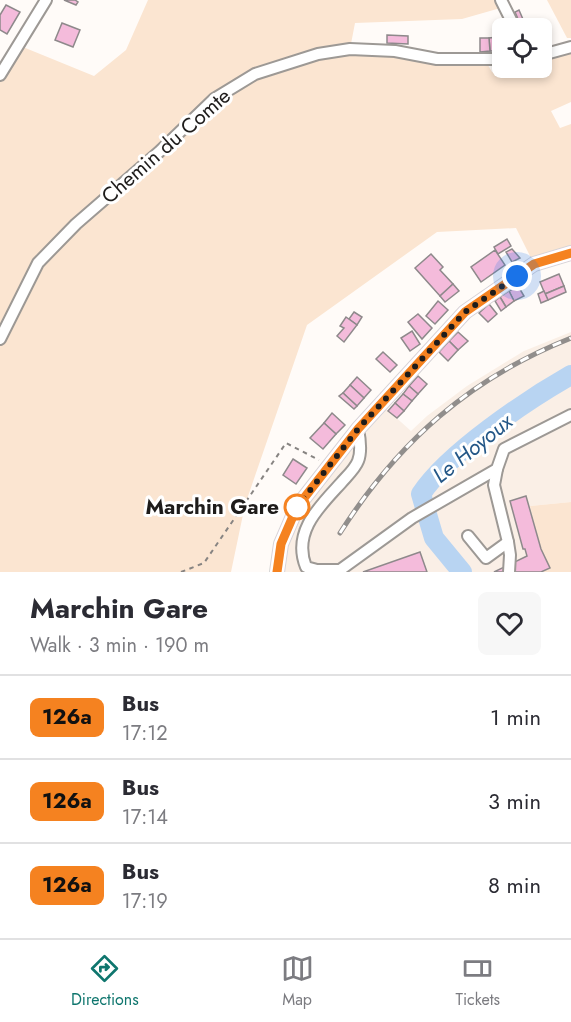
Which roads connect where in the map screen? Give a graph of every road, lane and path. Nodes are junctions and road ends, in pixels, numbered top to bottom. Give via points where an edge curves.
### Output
1 (46, 0) edge
2 (501, 0) edge
3 (510, 18) edge
4 (570, 49) edge
5 (552, 53) edge
6 (492, 59) edge
7 (0, 75) edge
8 (571, 253) edge
9 (0, 339) edge
10 (571, 415) edge
11 (358, 429) junction
12 (330, 465) junction
13 (497, 469) junction
14 (468, 536) dead end
15 (507, 542) junction
16 (181, 572) edge
17 (278, 572) edge
18 (508, 572) edge

1 - 7 street
2 - 3 street
4 - 5 street
6 - 9 street, Chemin du Comte via 437,59 395,51 350,49 318,54 255,74 214,99 68,231 38,263
8 - 11 main road via 534,264 465,312
10 - 13 street via 504,449
11 - 12 main road
11 - 13 street via 358,461 308,523 301,554 306,567 340,570 412,518
12 - 16 path via 286,443 204,563
12 - 17 main road via 297,507 281,544
13 - 15 street via 494,485
14 - 15 street via 486,558
15 - 18 street

